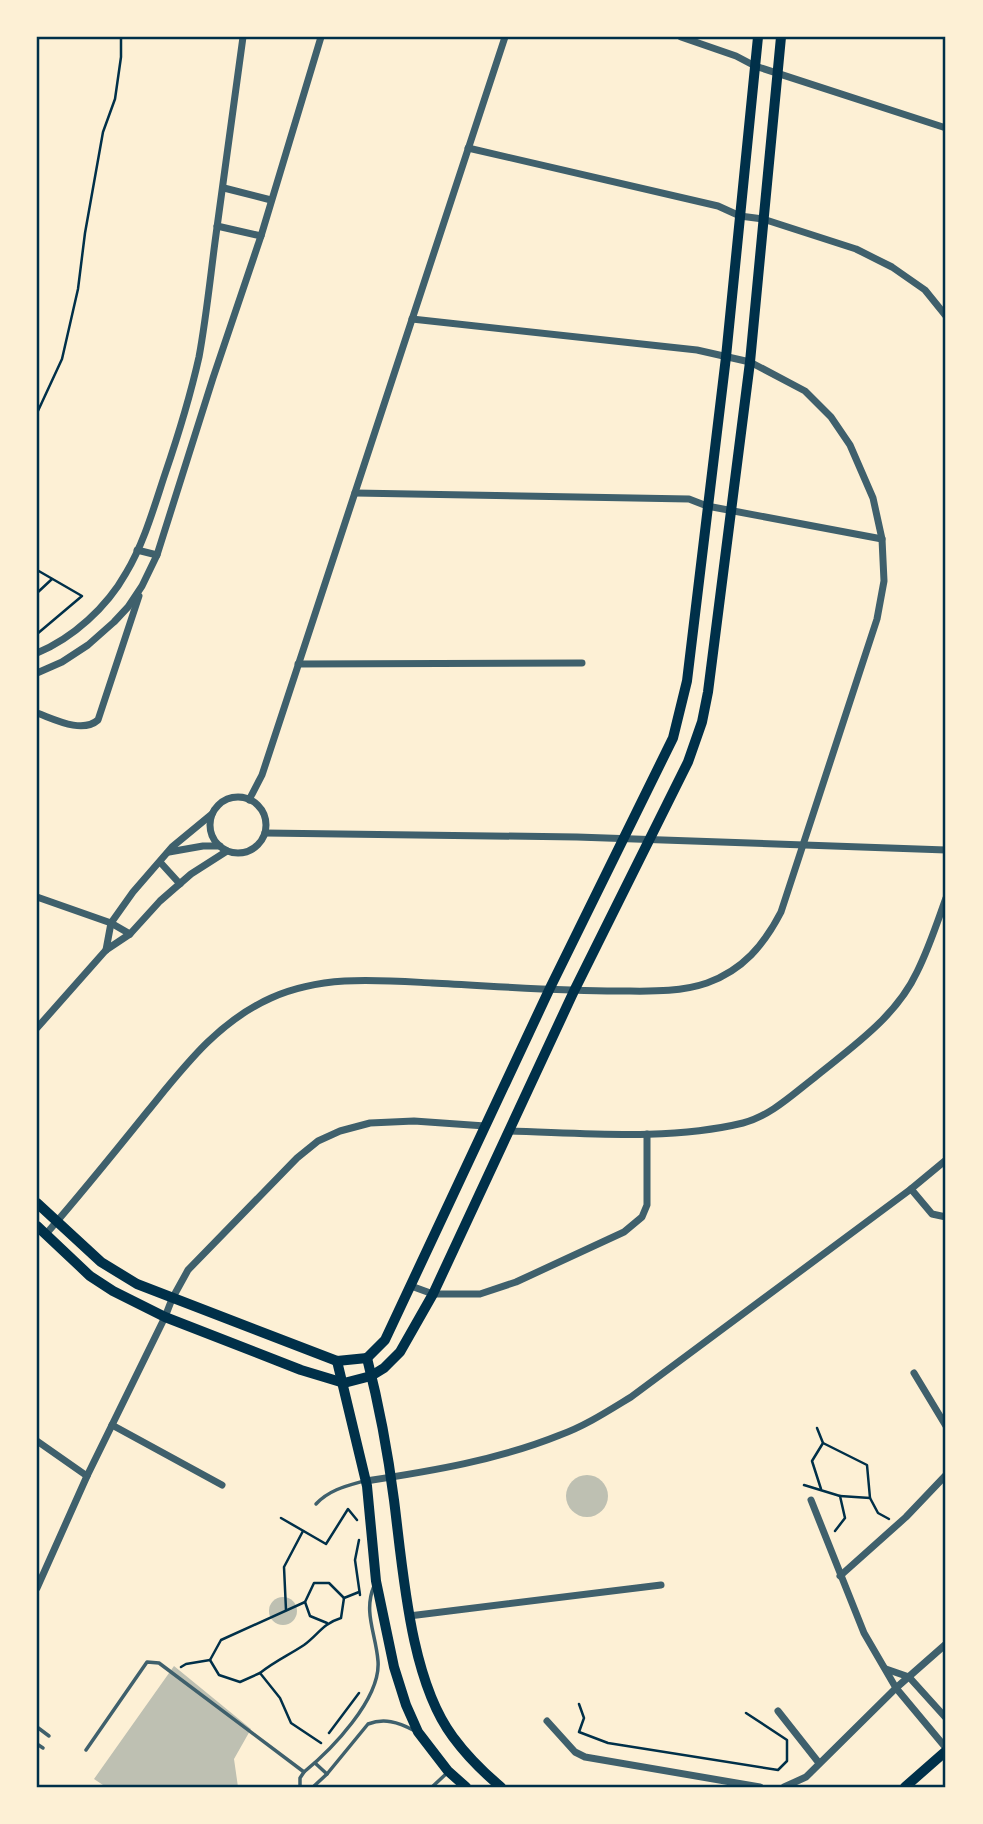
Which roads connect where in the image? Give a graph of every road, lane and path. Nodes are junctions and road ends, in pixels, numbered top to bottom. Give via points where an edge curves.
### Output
1 (121, 37) edge
2 (243, 37) edge
3 (321, 37) edge
4 (505, 37) edge
5 (681, 37) edge
6 (758, 37) edge
7 (781, 37) edge
8 (755, 66) junction
9 (778, 71) junction
10 (946, 128) edge
11 (468, 148) junction
12 (224, 188) junction
13 (271, 200) junction
14 (740, 216) junction
15 (763, 219) junction
16 (217, 226) junction
17 (261, 236) junction
18 (946, 316) edge
19 (412, 319) junction
20 (726, 357) junction
21 (750, 362) junction
22 (37, 413) edge
23 (355, 493) junction
24 (707, 506) junction
25 (731, 509) junction
26 (881, 539) junction
27 (137, 550) junction
28 (158, 555) junction
29 (37, 570) edge
30 (52, 579) junction
31 (142, 586) junction
32 (37, 593) edge
33 (37, 634) edge
34 (37, 653) edge
35 (299, 663) junction
36 (582, 663) dead end
37 (37, 673) edge
38 (37, 713) edge
39 (249, 800) junction
40 (212, 814) junction
41 (265, 833) junction
42 (622, 839) junction
43 (649, 839) junction
44 (804, 845) junction
45 (220, 846) junction
46 (946, 850) edge
47 (227, 851) junction
48 (168, 852) junction
49 (160, 862) junction
50 (180, 884) junction
51 (37, 897) edge
52 (946, 898) edge
53 (110, 922) junction
54 (130, 934) junction
55 (106, 950) junction
56 (550, 988) junction
57 (574, 991) junction
58 (37, 1028) edge
59 (485, 1126) junction
60 (509, 1131) junction
61 (647, 1135) junction
62 (946, 1160) edge
63 (911, 1189) junction
64 (37, 1203) edge
65 (946, 1217) edge
66 (56, 1222) junction
67 (37, 1226) edge
68 (46, 1234) junction
69 (411, 1286) junction
70 (433, 1294) junction
71 (172, 1299) junction
72 (165, 1317) junction
73 (366, 1358) junction
74 (337, 1361) junction
75 (914, 1373) dead end
76 (371, 1376) junction
77 (344, 1383) junction
78 (113, 1425) junction
79 (946, 1426) edge
80 (817, 1428) dead end
81 (37, 1441) edge
82 (823, 1443) junction
83 (946, 1475) edge
84 (87, 1476) junction
85 (391, 1477) junction
86 (366, 1480) junction
87 (222, 1485) dead end
88 (804, 1485) dead end
89 (821, 1489) junction
90 (840, 1496) junction
91 (870, 1498) junction
92 (811, 1500) dead end
93 (316, 1504) dead end
94 (281, 1518) dead end
95 (359, 1523) dead end
96 (884, 1528) dead end
97 (303, 1531) junction
98 (832, 1535) dead end
99 (360, 1536) dead end
100 (840, 1576) junction
101 (376, 1581) junction
102 (661, 1585) dead end
103 (37, 1588) edge
104 (344, 1598) junction
105 (305, 1602) junction
106 (286, 1611) junction
107 (409, 1616) junction
108 (327, 1623) junction
109 (946, 1644) edge
110 (210, 1660) junction
111 (178, 1669) dead end
112 (885, 1669) junction
113 (260, 1674) junction
114 (909, 1677) junction
115 (362, 1688) dead end
116 (896, 1688) junction
117 (579, 1704) dead end
118 (778, 1711) dead end
119 (747, 1713) dead end
120 (946, 1718) edge
121 (547, 1721) dead end
122 (37, 1727) edge
123 (330, 1732) dead end
124 (418, 1732) junction
125 (49, 1735) dead end
126 (322, 1743) dead end
127 (37, 1744) edge
128 (43, 1748) dead end
129 (86, 1750) dead end
130 (946, 1750) edge
131 (315, 1763) junction
132 (819, 1763) junction
133 (448, 1771) junction
134 (304, 1772) junction
135 (327, 1774) junction
136 (300, 1787) edge
137 (313, 1787) edge
138 (432, 1787) edge
139 (466, 1787) edge
140 (501, 1787) edge
141 (760, 1787) edge
142 (784, 1787) edge
143 (905, 1787) edge

1 - 22 path via 115,99 103,132 78,289 62,359
2 - 12 street
3 - 13 street
4 - 11 street
5 - 8 street
6 - 8 main road
7 - 9 main road
8 - 9 street
8 - 14 main road
9 - 10 street
9 - 15 main road
11 - 14 street via 718,205
11 - 19 street
12 - 13 street
12 - 16 street
13 - 17 street
14 - 15 street
14 - 20 main road
15 - 18 street via 856,249 892,267 925,290
15 - 21 main road
16 - 17 street
16 - 27 street via 193,380
17 - 28 street
19 - 20 street
19 - 23 street
20 - 21 street
20 - 24 main road
21 - 25 main road
21 - 26 street via 805,391 831,417 850,444 873,498
23 - 24 street via 689,499
23 - 35 street
24 - 25 street
24 - 42 main road via 681,712 673,738
25 - 26 street
25 - 43 main road via 702,722 688,762
26 - 44 street via 884,581 877,620
27 - 28 street
27 - 34 street via 127,573 93,614 55,645
28 - 31 street
29 - 30 path
30 - 32 path
30 - 33 path via 82,596
31 - 37 street via 128,607 88,645
31 - 38 street via 98,720 79,726
35 - 36 street
35 - 39 street via 262,775
39 - 40 street via 224,801
39 - 41 street via 261,810
40 - 45 street via 211,831
40 - 48 street
41 - 42 street
41 - 47 street via 246,852
42 - 43 street
42 - 56 main road
43 - 44 street
43 - 57 main road
44 - 46 street
44 - 57 street via 768,937 751,958 732,971 674,991
45 - 47 street
45 - 48 street
47 - 50 street
48 - 49 street
49 - 50 street
49 - 53 street
50 - 54 street
51 - 53 street
52 - 61 street via 917,973 901,998 871,1031 782,1103 746,1122
53 - 54 street
53 - 55 street
54 - 55 street
55 - 58 street
56 - 57 street
56 - 59 main road
56 - 66 street via 350,979 307,985 271,998 215,1033
57 - 60 main road
59 - 69 main road
59 - 71 street via 370,1123 318,1142 188,1270
60 - 61 street
60 - 70 main road
61 - 70 street via 647,1205 633,1226 516,1282 480,1294
62 - 63 street
63 - 65 street via 932,1214
63 - 85 street via 601,1415 488,1460
64 - 66 main road
66 - 68 street
66 - 71 main road via 102,1262
67 - 68 main road
68 - 72 main road via 90,1276
69 - 70 street
69 - 73 main road via 385,1340
70 - 76 main road via 400,1352
71 - 72 street
71 - 74 main road
72 - 77 main road
72 - 78 street
73 - 74 main road
73 - 76 main road
74 - 77 main road
75 - 79 street
76 - 77 main road
76 - 85 main road
77 - 86 main road
78 - 84 street
78 - 87 street
80 - 82 path
81 - 84 street
82 - 89 path via 812,1461
82 - 91 path via 867,1465
83 - 100 street
84 - 103 street
85 - 86 street
85 - 107 main road
86 - 93 lane via 339,1488
86 - 101 main road
88 - 89 path
89 - 90 path
90 - 91 path
90 - 98 path via 845,1518
91 - 96 path via 878,1513 891,1520
92 - 100 street
94 - 97 path
95 - 97 path via 348,1509 326,1544
97 - 106 path via 284,1567
99 - 104 path via 355,1560 360,1593
100 - 112 street
101 - 124 main road via 394,1667
101 - 131 lane via 368,1611 378,1662 372,1691 338,1740
102 - 107 street
104 - 105 path via 329,1583 314,1583
104 - 108 path via 341,1618
105 - 106 path
105 - 108 path via 310,1616
106 - 110 path via 221,1640
107 - 140 main road via 430,1693 451,1735
108 - 113 path
109 - 114 street
110 - 111 path
110 - 113 path via 219,1675 240,1682
112 - 114 street
112 - 116 street
113 - 126 path via 280,1698 291,1723
114 - 116 street
114 - 120 street
115 - 123 path
116 - 130 street
116 - 132 street
117 - 119 path via 584,1718 579,1732 608,1743 778,1770 787,1761 787,1740
118 - 132 street
121 - 141 street via 585,1757
122 - 125 lane
124 - 133 main road
124 - 135 lane via 389,1721 368,1724
127 - 128 lane
129 - 134 lane via 147,1662 153,1662
130 - 143 main road
131 - 134 lane
131 - 135 lane
132 - 142 street via 806,1777
133 - 138 lane
133 - 139 main road
134 - 136 lane
135 - 137 lane

